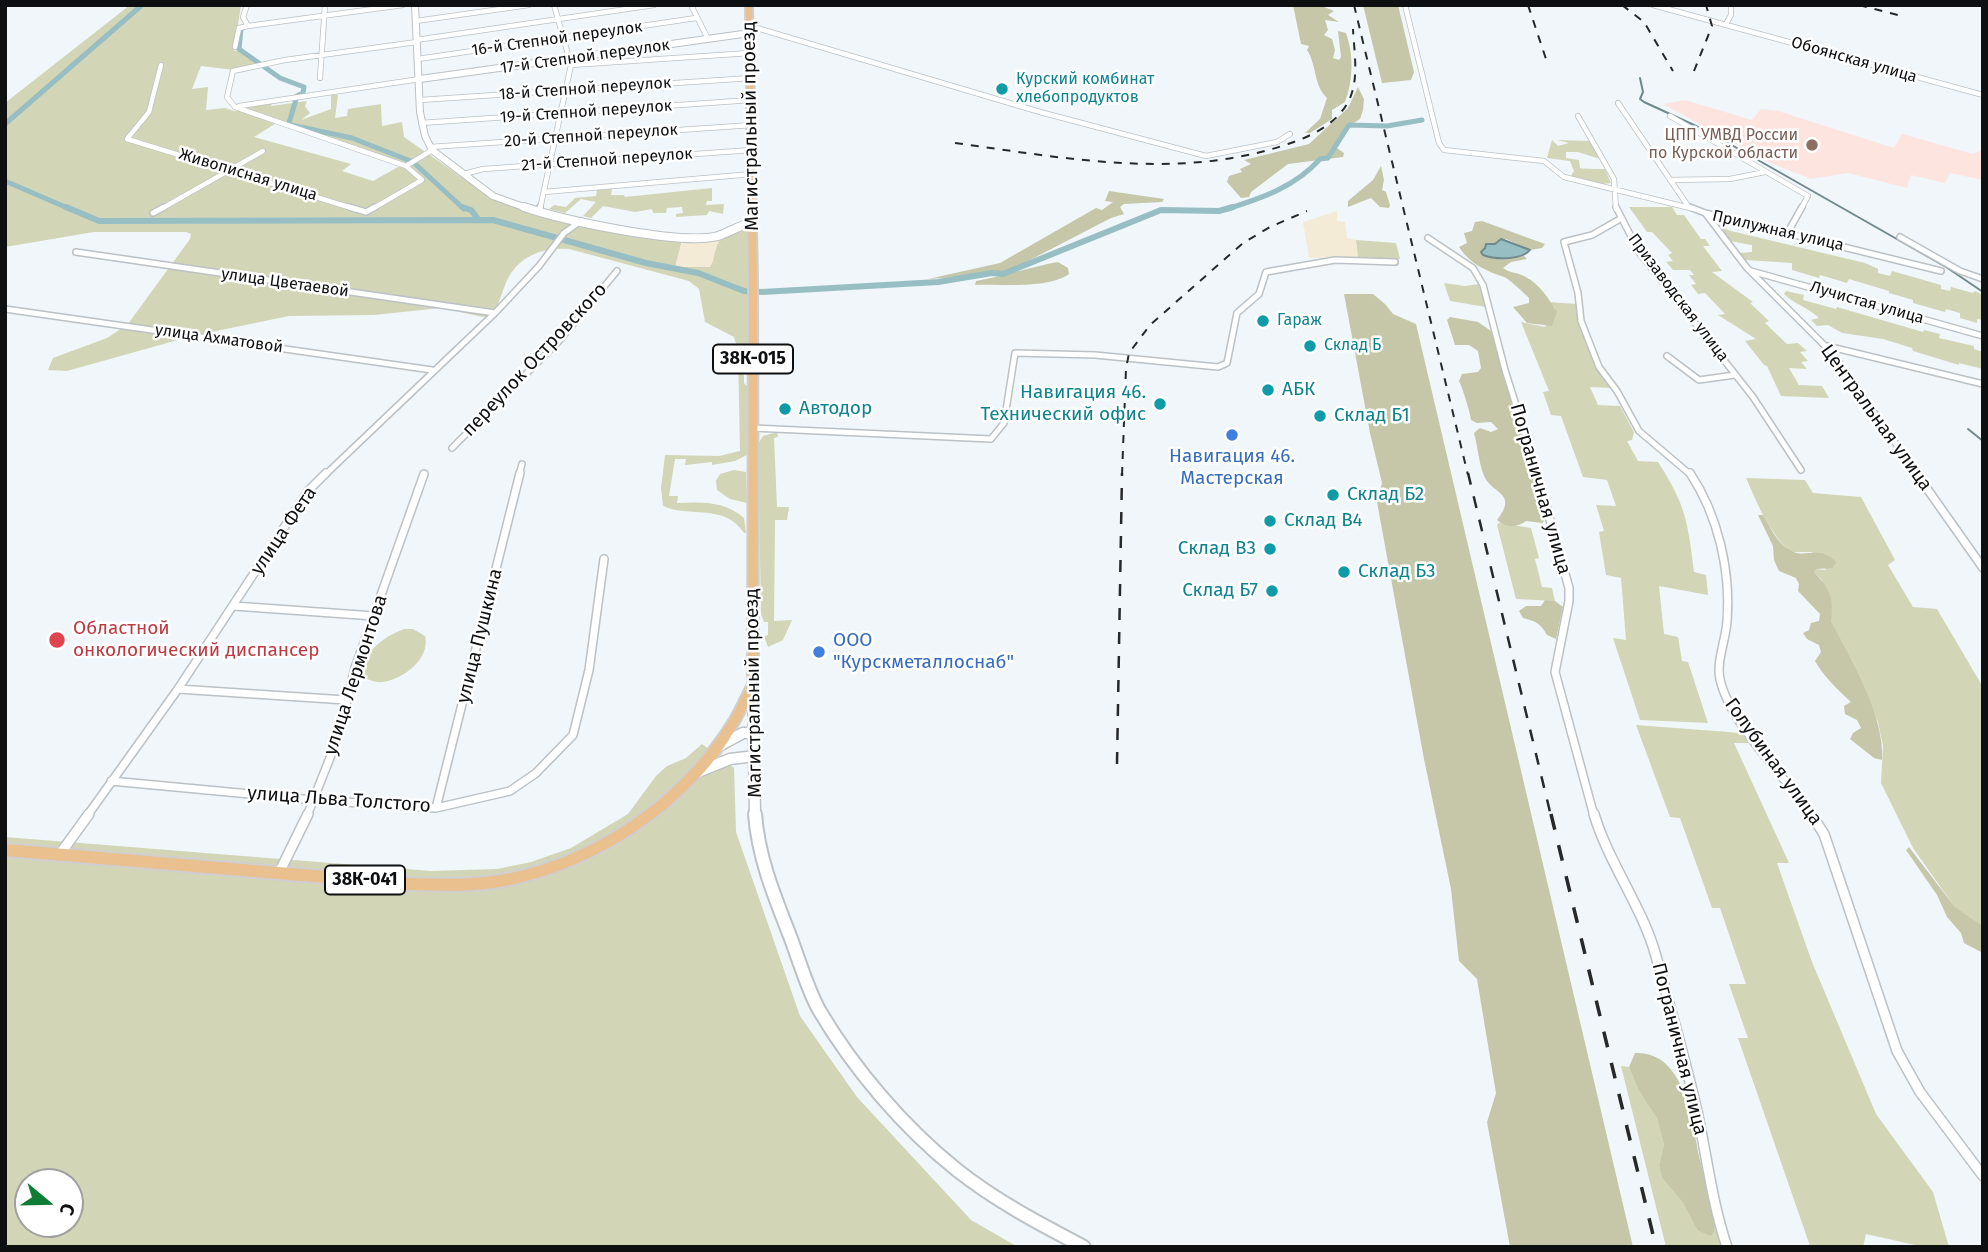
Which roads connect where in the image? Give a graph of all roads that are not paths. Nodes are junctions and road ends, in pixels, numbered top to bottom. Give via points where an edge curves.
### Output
1 (247, 5) edge
2 (325, 5) edge
3 (403, 5) edge
4 (415, 5) edge
5 (529, 5) edge
6 (554, 5) edge
7 (654, 5) edge
8 (691, 5) edge
9 (749, 5) edge
10 (1405, 5) edge
11 (1653, 5) edge
12 (1731, 5) edge
13 (325, 16) junction
14 (696, 18) junction
15 (558, 19) junction
16 (416, 21) junction
17 (1726, 24) junction
18 (248, 26) junction
19 (750, 29) junction
20 (563, 38) junction
21 (708, 39) junction
22 (416, 41) junction
23 (235, 47) dead end
24 (750, 53) junction
25 (320, 55) junction
26 (418, 60) junction
27 (570, 62) junction
28 (161, 65) dead end
29 (320, 78) dead end
30 (751, 78) junction
31 (420, 79) junction
32 (566, 90) junction
33 (1983, 95) edge
34 (420, 100) junction
35 (751, 100) junction
36 (1618, 103) dead end
37 (235, 107) junction
38 (561, 113) junction
39 (1578, 116) dead end
40 (1670, 116) dead end
41 (421, 123) junction
42 (752, 125) junction
43 (1290, 134) dead end
44 (555, 138) junction
45 (431, 148) junction
46 (263, 150) dead end
47 (752, 150) junction
48 (549, 164) junction
49 (406, 166) junction
50 (231, 169) junction
51 (1765, 172) junction
52 (464, 174) junction
53 (752, 174) junction
54 (1670, 180) junction
55 (1616, 188) junction
56 (544, 192) junction
57 (1688, 206) junction
58 (539, 212) junction
59 (153, 213) dead end
60 (1705, 214) junction
61 (1620, 219) junction
62 (580, 221) junction
63 (753, 222) junction
64 (1788, 232) junction
65 (1900, 237) dead end
66 (1427, 238) dead end
67 (76, 252) dead end
68 (1395, 262) dead end
69 (617, 271) dead end
70 (1750, 271) junction
71 (1941, 271) dead end
72 (1983, 279) edge
73 (5, 309) edge
74 (495, 313) junction
75 (1983, 336) edge
76 (1827, 346) junction
77 (1667, 356) dead end
78 (432, 370) junction
79 (1735, 375) junction
80 (1983, 384) edge
81 (753, 428) junction
82 (452, 448) dead end
83 (522, 464) dead end
84 (1801, 470) dead end
85 (425, 474) dead end
86 (604, 559) dead end
87 (1983, 568) edge
88 (234, 606) junction
89 (374, 616) junction
90 (753, 684) junction
91 (178, 689) junction
92 (346, 700) junction
93 (754, 733) junction
94 (713, 750) junction
95 (755, 756) junction
96 (694, 774) junction
97 (111, 780) junction
98 (314, 800) junction
99 (436, 808) junction
100 (5, 850) edge
101 (60, 854) junction
102 (279, 873) junction
103 (1983, 1176) edge
104 (1084, 1247) edge
105 (1727, 1247) edge

1 - 18 street via 243,17
2 - 13 street
3 - 13 street
4 - 16 street
5 - 16 street
6 - 15 street
7 - 15 street
8 - 14 street
9 - 19 main road, Магистральный проезд / 38К-015
10 - 55 street, Прилужная улица via 1444,150 1541,160 1564,177
11 - 17 street, Обоянская улица
12 - 17 street
13 - 18 street
13 - 25 street
14 - 20 street, 16-й Степной переулок
14 - 21 street
15 - 20 street
15 - 22 street
16 - 22 street
17 - 33 street, Обоянская улица
18 - 23 street via 239,28
19 - 21 street, 17-й Степной переулок
19 - 24 main road, Магистральный проезд / 38К-015
19 - 43 street via 1206,156 1277,142
20 - 26 street, 16-й Степной переулок
20 - 27 street
21 - 27 street, 17-й Степной переулок
22 - 25 street
22 - 26 street
24 - 27 street, 17-й Степной переулок
24 - 30 main road, Магистральный проезд / 38К-015
25 - 29 street
25 - 37 street via 231,73 227,97
26 - 31 street
27 - 31 street, 17-й Степной переулок
27 - 32 street
28 - 50 street, Живописная улица via 149,112 127,139
30 - 32 street, 18-й Степной переулок
30 - 35 main road, Магистральный проезд / 38К-015
31 - 34 street
31 - 37 street
32 - 34 street, 18-й Степной переулок
32 - 38 street
34 - 41 street
35 - 38 street, 19-й Степной переулок
35 - 42 main road, Магистральный проезд / 38К-015
36 - 54 street
37 - 49 street
38 - 41 street, 19-й Степной переулок
38 - 44 street
39 - 55 street, Призаводская улица
40 - 51 street
41 - 45 street
42 - 44 street, 20-й Степной переулок
42 - 47 main road, Магистральный проезд / 38К-015
44 - 45 street, 20-й Степной переулок
44 - 48 street
45 - 49 street, 20-й Степной переулок
45 - 52 street
46 - 50 street
47 - 48 street, 21-й Степной переулок
47 - 53 main road, Магистральный проезд / 38К-015
48 - 52 street, 21-й Степной переулок
48 - 56 street
49 - 50 street, Живописная улица via 422,180 366,212
50 - 59 street
51 - 54 street
51 - 64 street via 1806,194
52 - 58 street via 493,196
53 - 56 street
53 - 63 main road, Магистральный проезд / 38К-015
54 - 57 street
55 - 57 street, Прилужная улица
55 - 61 street, Призаводская улица
56 - 58 street
57 - 60 street, Прилужная улица
58 - 62 street
60 - 64 street, Прилужная улица
60 - 70 street, Центральная улица
61 - 79 street, Призаводская улица via 1639,252
61 - 103 street, Голубиная улица via 1592,235 1564,242 1581,321 1599,367 1639,431 1688,470 1703,493 1722,548 1728,588 1719,677 1726,699 1824,834 1901,1060
62 - 63 street via 699,239
62 - 74 street, улица Фета via 564,233
63 - 81 main road, Магистральный проезд / 38К-015
64 - 71 street, Прилужная улица
65 - 72 street
66 - 105 street, Пограничная улица via 1480,274 1569,588 1555,672 1571,738 1599,831 1655,953 1698,1111
67 - 74 street, улица Цветаевой
68 - 81 street via 1335,260 1266,272 1258,294 1237,313 1227,363 1218,368 1095,355 1015,353 1004,423 991,439
69 - 82 street, переулок Островского via 559,341
70 - 75 street, Лучистая улица
70 - 76 street, Центральная улица
73 - 78 street, улица Ахматовой
74 - 78 street, улица Фета
76 - 80 street
76 - 87 street, Центральная улица
77 - 79 street via 1699,380
78 - 88 street, улица Фета via 308,491
79 - 84 street, Призаводская улица
81 - 90 main road, Магистральный проезд / 38К-015
83 - 99 street, улица Пушкина
85 - 89 street, улица Лермонтова
86 - 99 street, улица Льва Толстого via 589,670 573,735 510,791
88 - 89 street
88 - 91 street, улица Фета
89 - 92 street, улица Лермонтова
90 - 93 street, Магистральный проезд / 38К-015
90 - 94 main road, 38К-041 via 740,716
91 - 92 street
91 - 97 street, улица Фета
92 - 98 street, улица Лермонтова via 337,740
93 - 94 street via 730,739
93 - 95 street, Магистральный проезд / 38К-015
94 - 96 main road, 38К-041
95 - 96 street via 730,759
95 - 104 street, Магистральный проезд / 38К-015 via 759,848 818,1008 837,1038 904,1120 957,1170 1030,1219
96 - 102 main road, 38К-041 via 613,839 529,874 446,885
97 - 98 street, улица Льва Толстого
97 - 101 street, улица Фета
98 - 99 street, улица Льва Толстого
98 - 102 street, улица Лермонтова
100 - 101 main road, 38К-041
101 - 102 main road, 38К-041

